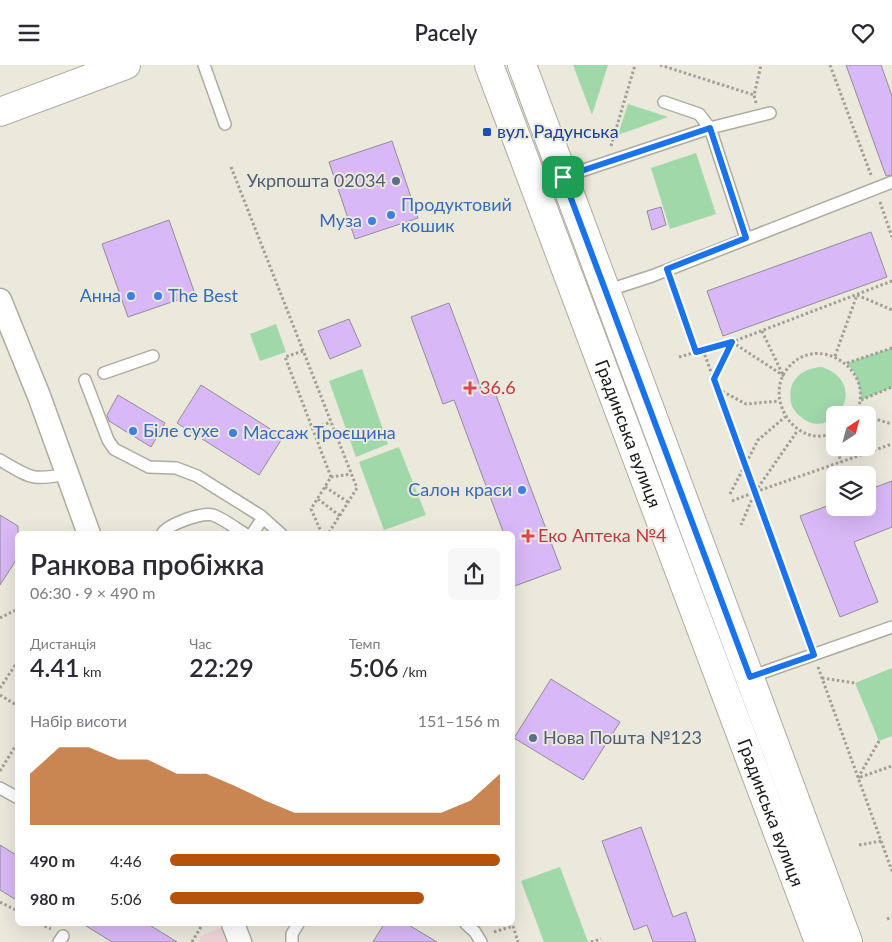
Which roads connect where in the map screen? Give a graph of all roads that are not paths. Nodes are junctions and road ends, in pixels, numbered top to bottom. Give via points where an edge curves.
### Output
1 (126, 65) edge
2 (204, 65) edge
3 (489, 65) edge
4 (522, 65) edge
5 (99, 70) edge
6 (664, 102) dead end
7 (0, 112) edge
8 (770, 113) dead end
9 (225, 124) dead end
10 (710, 128) junction
11 (563, 177) junction
12 (892, 182) edge
13 (746, 238) junction
14 (605, 291) junction
15 (0, 301) edge
16 (153, 356) dead end
17 (104, 373) dead end
18 (85, 380) dead end
19 (0, 460) edge
20 (68, 474) junction
21 (263, 518) junction
22 (89, 531) edge
23 (165, 531) edge
24 (239, 531) edge
25 (254, 531) edge
26 (278, 531) edge
27 (892, 627) edge
28 (750, 677) junction
29 (0, 787) edge
30 (15, 796) edge
31 (234, 926) edge
32 (297, 926) edge
33 (468, 926) edge
34 (240, 942) edge
35 (292, 942) edge
36 (481, 942) edge
37 (819, 942) edge
38 (848, 942) edge

1 - 5 street
2 - 9 lane
3 - 37 street, Градинська вулиця
4 - 11 street, Градинська вулиця
5 - 7 street
6 - 10 lane via 699,113
8 - 10 lane
10 - 11 lane
10 - 13 lane
11 - 14 street, Градинська вулиця
12 - 13 lane
13 - 14 lane
14 - 28 street, Градинська вулиця
15 - 20 street
16 - 17 lane
18 - 21 lane via 114,449 149,467 176,468 191,473
19 - 20 lane via 40,479
20 - 22 street
21 - 25 lane
21 - 26 lane
23 - 24 lane via 206,514 214,515
27 - 28 lane
28 - 38 street, Градинська вулиця
29 - 30 lane
31 - 34 street
32 - 35 lane
33 - 36 lane

